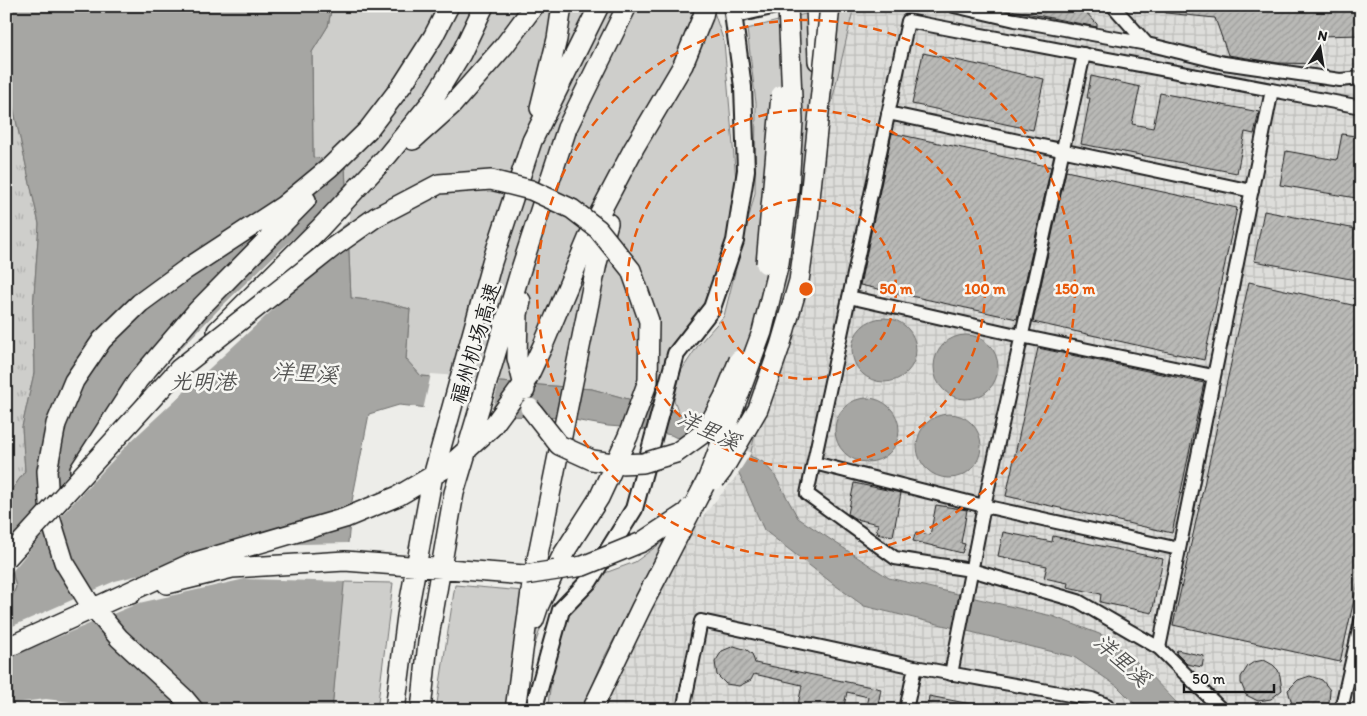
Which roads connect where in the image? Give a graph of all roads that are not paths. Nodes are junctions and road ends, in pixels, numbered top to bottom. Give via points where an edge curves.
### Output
1 (448, 6) edge
2 (484, 6) edge
3 (534, 6) edge
4 (562, 6) edge
5 (599, 6) edge
6 (628, 6) edge
7 (705, 6) edge
8 (776, 6) edge
9 (782, 6) edge
10 (788, 6) edge
11 (816, 6) edge
12 (830, 6) edge
13 (954, 6) edge
14 (1113, 6) edge
15 (732, 12) edge
16 (1147, 44) junction
17 (1084, 54) junction
18 (1361, 78) edge
19 (1272, 90) junction
20 (1361, 107) edge
21 (888, 113) junction
22 (818, 127) junction
23 (368, 130) junction
24 (532, 141) junction
25 (634, 148) junction
26 (1064, 151) junction
27 (1252, 191) junction
28 (320, 228) junction
29 (535, 229) junction
30 (849, 297) junction
31 (1021, 336) junction
32 (179, 369) junction
33 (1213, 376) junction
34 (814, 463) junction
35 (66, 492) junction
36 (984, 506) junction
37 (1179, 549) junction
38 (6, 559) edge
39 (971, 570) junction
40 (118, 597) junction
41 (1361, 621) edge
42 (6, 648) edge
43 (1159, 648) junction
44 (915, 667) junction
45 (951, 674) junction
46 (519, 677) junction
47 (194, 710) edge
48 (395, 710) edge
49 (420, 710) edge
50 (515, 710) edge
51 (537, 710) edge
52 (592, 710) edge
53 (684, 710) edge
54 (906, 710) edge
55 (1110, 710) edge
56 (1222, 710) edge
57 (1341, 710) edge

1 - 23 highway via 433,38
2 - 28 highway via 461,54 432,101 388,155
3 - 28 highway via 452,105
4 - 24 highway
5 - 24 highway, 福州机场高速
6 - 29 highway, 福州机场高速 via 567,128
7 - 25 highway via 683,66
8 - 29 highway, bridge via 782,99 767,258 748,336 724,397 705,432 676,452 643,463 592,460 559,445 530,408 517,358 518,314
9 - 15 lane
10 - 52 highway, bridge via 793,121 789,188 779,263 762,332 708,478
11 - 22 highway, bridge
12 - 22 highway, bridge
13 - 16 lane
14 - 16 lane
15 - 51 main road via 743,87 746,170 735,241 712,308 676,354 634,509 589,581 562,610 536,700
16 - 18 lane via 1224,63 1340,80
17 - 19 lane
17 - 21 lane via 908,21
17 - 26 lane
19 - 20 lane
19 - 27 lane
21 - 26 lane
21 - 30 lane
22 - 40 highway, bridge via 798,281 780,346 758,409 722,471 686,513 642,542 583,566 525,575 345,561 232,568
23 - 35 highway, bridge via 319,188 197,311 138,380
23 - 47 highway via 284,206 140,303 102,340 74,380 56,424 47,471 50,517 64,562 88,601 119,638
24 - 48 highway, 福州机场高速 via 492,262 432,480 407,616
25 - 40 highway via 595,222 527,379 492,427 449,466 398,496 345,518 192,563
25 - 46 highway via 612,205 597,263 532,584
26 - 27 lane
26 - 31 lane
27 - 33 lane
28 - 32 highway, bridge
29 - 49 highway, 福州机场高速 via 454,493 428,642
30 - 31 lane
30 - 34 lane
31 - 33 lane
31 - 36 lane
32 - 35 highway, bridge
32 - 46 highway, bridge via 332,248 376,217 439,184 491,180 531,190 572,209 598,229 631,270 649,321 648,381 628,436 599,498 562,556 539,605
33 - 37 lane
34 - 36 lane
34 - 39 lane via 807,494 895,558
35 - 38 highway, bridge
36 - 37 lane
36 - 39 lane
37 - 43 lane
39 - 43 lane via 1078,601
39 - 45 lane
40 - 42 highway
41 - 57 lane
43 - 56 lane
44 - 45 lane
44 - 53 lane via 701,621
44 - 54 lane
45 - 55 lane via 1092,699
46 - 50 highway

